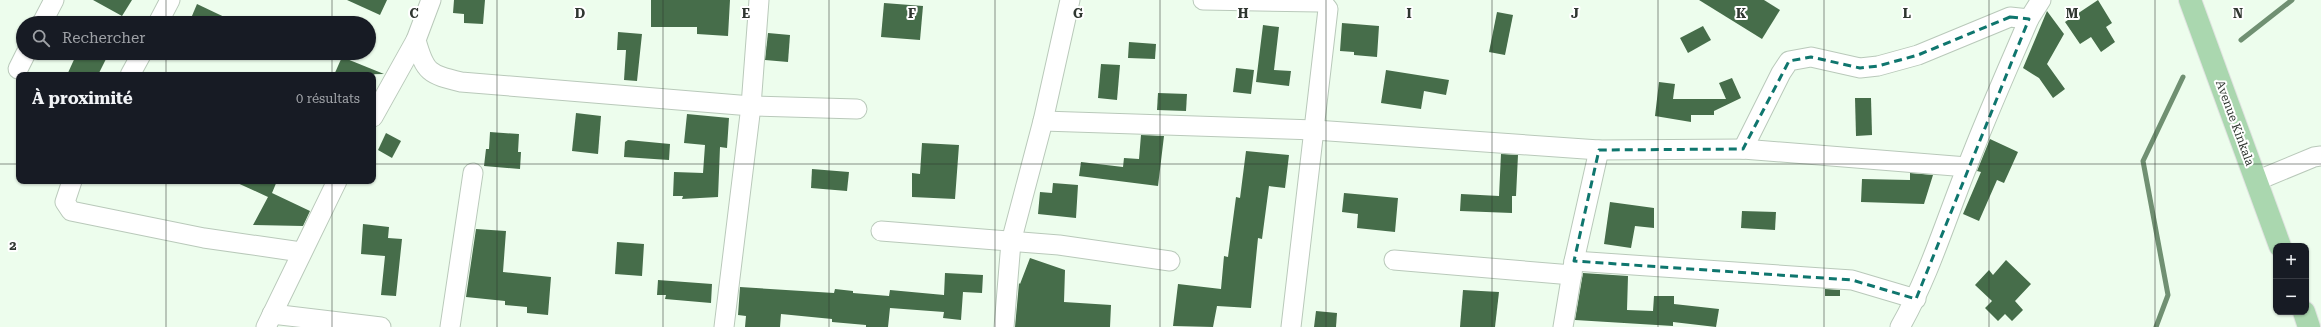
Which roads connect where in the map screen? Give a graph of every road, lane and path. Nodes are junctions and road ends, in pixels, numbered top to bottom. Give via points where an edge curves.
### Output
1 (54, 0) edge
2 (170, 0) edge
3 (431, 0) edge
4 (759, 0) edge
5 (1070, 0) edge
6 (1203, 0) edge
7 (2042, 0) edge
8 (2190, 0) edge
9 (46, 16) edge
10 (162, 16) edge
11 (2029, 19) junction
12 (416, 40) junction
13 (138, 60) edge
14 (132, 72) edge
15 (751, 106) junction
16 (857, 109) dead end
17 (376, 112) edge
18 (1043, 121) junction
19 (1315, 130) junction
20 (1744, 149) junction
21 (1599, 150) junction
22 (2321, 156) edge
23 (1966, 167) junction
24 (473, 173) dead end
25 (2256, 181) junction
26 (71, 184) edge
27 (335, 184) edge
28 (881, 231) dead end
29 (1010, 242) junction
30 (2279, 243) edge
31 (301, 252) junction
32 (1394, 260) dead end
33 (1170, 261) dead end
34 (1573, 268) junction
35 (1916, 298) junction
36 (2305, 315) edge
37 (269, 321) edge
38 (381, 327) edge
39 (450, 327) edge
40 (724, 327) edge
41 (1004, 327) edge
42 (1291, 327) edge
43 (1563, 327) edge
44 (1900, 327) edge
45 (2309, 327) edge

1 - 9 street
2 - 10 street
3 - 12 street
4 - 15 street
5 - 18 street
6 - 19 street via 1319,2 1326,6 1328,9
7 - 11 street
8 - 25 main road, Avenue Kinkala
11 - 20 street via 2010,17 1918,55 1878,66 1860,68 1811,57 1789,61
11 - 23 street
12 - 15 street via 422,62 436,75 461,82
12 - 17 street
13 - 14 street
15 - 16 street
15 - 40 street
18 - 19 street
18 - 29 street
19 - 21 street
19 - 42 street
20 - 21 street
20 - 23 street
21 - 34 street
22 - 25 street
23 - 35 street via 1936,254
24 - 39 street
25 - 30 main road, Avenue Kinkala
26 - 31 street via 65,202 70,211 204,238
27 - 31 street
28 - 29 street
29 - 33 street via 1059,245
29 - 41 street
31 - 37 street
32 - 34 street
34 - 35 street via 1852,280
34 - 43 street
35 - 44 street
36 - 45 main road
37 - 38 street

